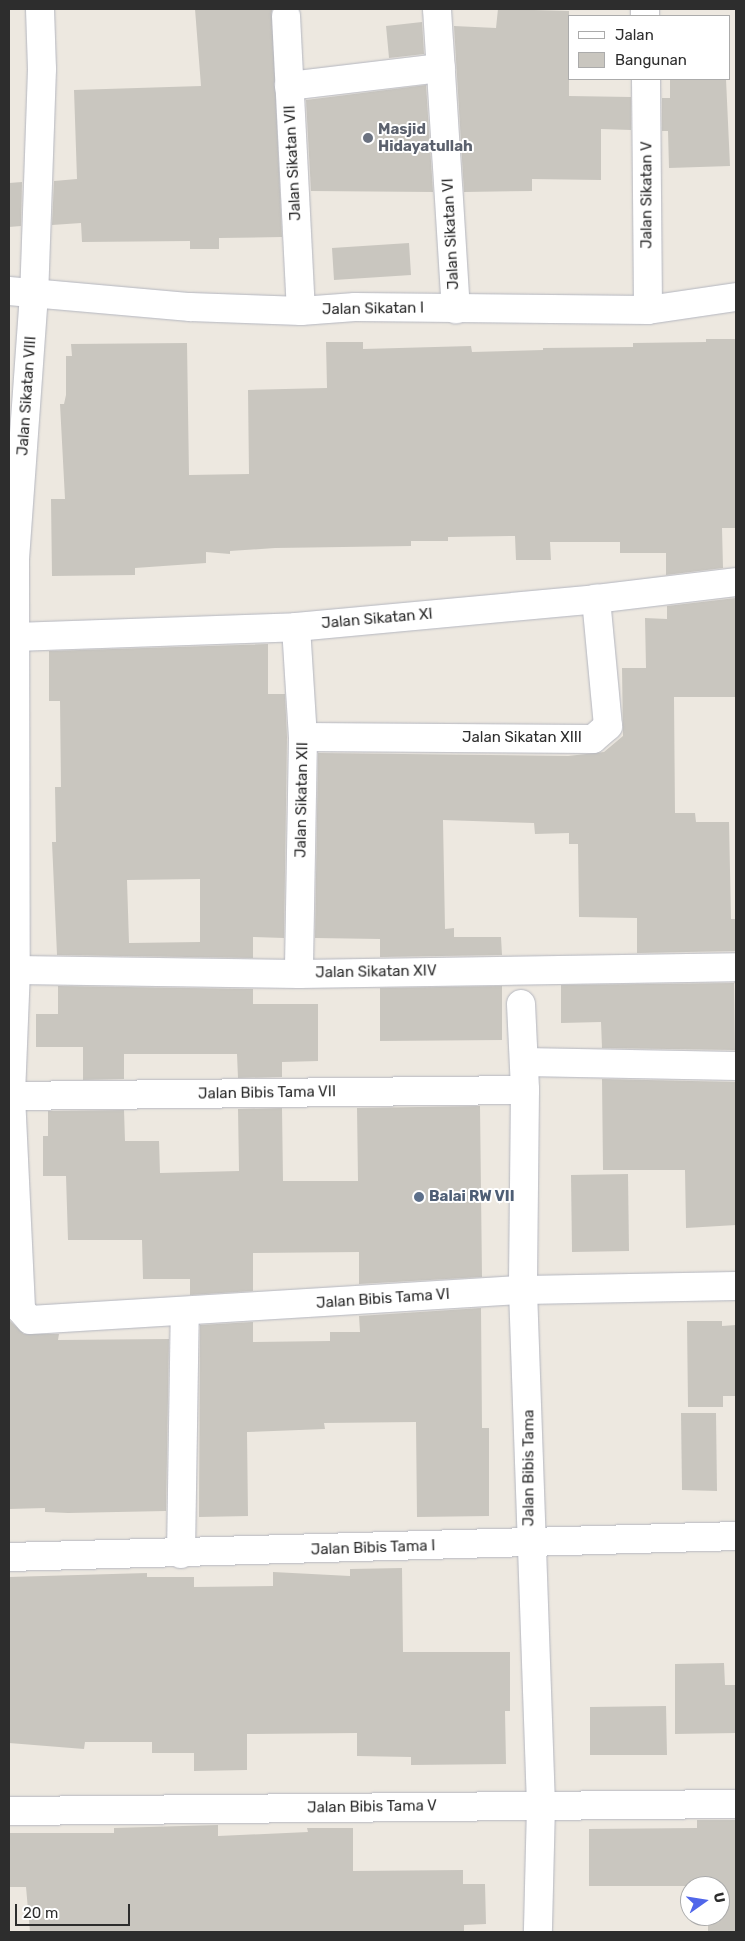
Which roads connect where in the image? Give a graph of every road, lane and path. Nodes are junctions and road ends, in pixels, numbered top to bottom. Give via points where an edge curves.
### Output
1 (40, 9) edge
2 (437, 9) edge
3 (286, 16) dead end
4 (441, 68) junction
5 (646, 80) edge
6 (289, 86) junction
7 (21, 293) edge
8 (736, 297) edge
9 (456, 308) junction
10 (648, 310) junction
11 (301, 311) junction
12 (12, 560) edge
13 (736, 582) edge
14 (596, 599) junction
15 (296, 627) junction
16 (16, 636) junction
17 (303, 738) junction
18 (736, 967) edge
19 (16, 970) junction
20 (299, 974) junction
21 (521, 1004) dead end
22 (525, 1062) junction
23 (736, 1066) edge
24 (526, 1090) junction
25 (10, 1096) edge
26 (736, 1286) edge
27 (523, 1290) junction
28 (185, 1312) junction
29 (30, 1320) joint
30 (736, 1536) edge
31 (530, 1544) junction
32 (181, 1554) junction
33 (9, 1557) edge
34 (736, 1804) edge
35 (541, 1805) junction
36 (9, 1812) edge
37 (538, 1932) edge

1 - 7 street, Jalan Sikatan VIII via 42,69
2 - 4 street, Jalan Sikatan VI
3 - 6 street, Jalan Sikatan VII
4 - 6 street
4 - 9 street, Jalan Sikatan VI
5 - 10 street, Jalan Sikatan V
6 - 11 street, Jalan Sikatan VII
7 - 11 street, Jalan Sikatan I via 190,307
7 - 12 street, Jalan Sikatan VIII
8 - 10 street, Jalan Sikatan I
9 - 10 street, Jalan Sikatan I
9 - 11 street, Jalan Sikatan I via 354,307
12 - 16 street, Jalan Sikatan VIII
13 - 14 street, Jalan Sikatan XI
14 - 15 street, Jalan Sikatan XI
14 - 17 street, Jalan Sikatan XIII via 608,726 593,739
15 - 16 street, Jalan Sikatan XI
15 - 17 street, Jalan Sikatan XII
16 - 19 street, Jalan Sikatan VIII
17 - 20 street, Jalan Sikatan XII
18 - 20 street, Jalan Sikatan XIV
19 - 20 street, Jalan Sikatan XIV
19 - 25 street, Jalan Sikatan VIII
21 - 22 street, Jalan Bibis Tama
22 - 23 street
22 - 24 street, Jalan Bibis Tama
24 - 25 street, Jalan Bibis Tama VII
24 - 27 street, Jalan Bibis Tama
25 - 29 street, Jalan Sikatan VIII via 21,1310
26 - 27 street, Jalan Bibis Tama VI
27 - 28 street, Jalan Bibis Tama VI
27 - 31 street, Jalan Bibis Tama via 530,1414
28 - 29 street, Jalan Bibis Tama VI
28 - 32 street
30 - 31 street, Jalan Bibis Tama I
31 - 32 street, Jalan Bibis Tama I
31 - 35 street, Jalan Bibis Tama
32 - 33 street, Jalan Bibis Tama I
34 - 35 street, Jalan Bibis Tama V
35 - 36 street, Jalan Bibis Tama V
35 - 37 street, Jalan Bibis Tama

